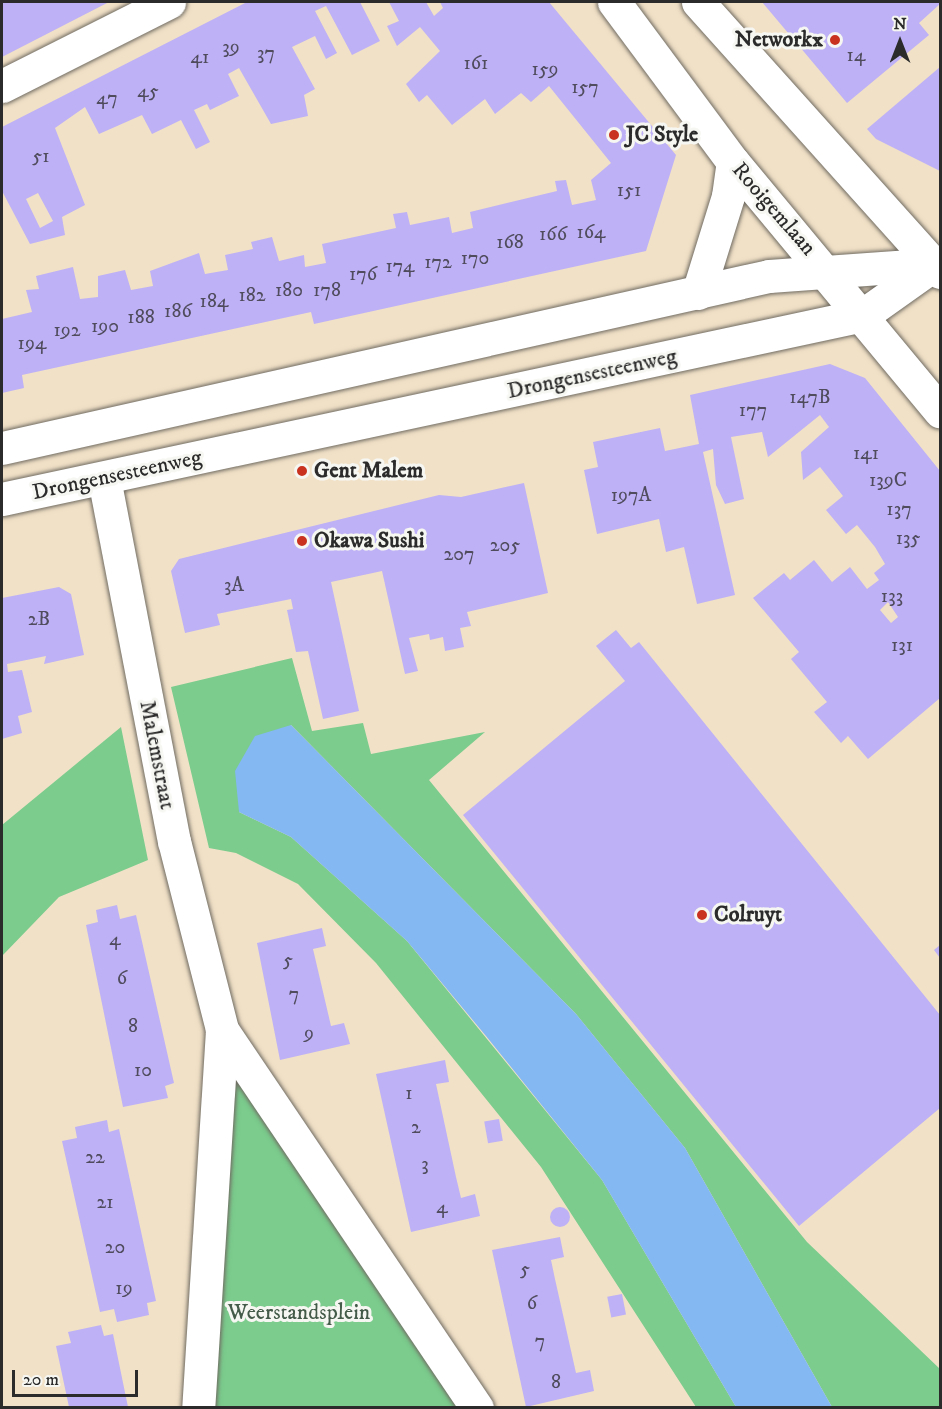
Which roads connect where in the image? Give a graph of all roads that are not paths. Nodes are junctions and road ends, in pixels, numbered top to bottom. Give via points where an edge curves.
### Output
1 (169, 2) edge
2 (614, 2) edge
3 (698, 2) edge
4 (2, 86) edge
5 (733, 162) junction
6 (825, 268) junction
7 (938, 268) edge
8 (698, 292) junction
9 (863, 315) junction
10 (940, 411) edge
11 (95, 429) junction
12 (2, 448) edge
13 (104, 478) junction
14 (2, 500) edge
15 (222, 1030) junction
16 (198, 1407) edge
17 (477, 1407) edge

1 - 4 main road
2 - 5 main road, Rooigemlaan
3 - 7 main road
5 - 6 main road, Rooigemlaan
5 - 8 main road via 728,196
6 - 7 main road
6 - 8 main road
6 - 9 main road, Rooigemlaan
7 - 9 main road, Drongensesteenweg
8 - 11 main road
9 - 10 main road, Rooigemlaan
9 - 13 main road, Drongensesteenweg
11 - 12 main road
11 - 13 main road, Malemstraat
13 - 14 main road, Drongensesteenweg
13 - 15 main road, Malemstraat via 174,841
15 - 16 main road
15 - 17 main road

